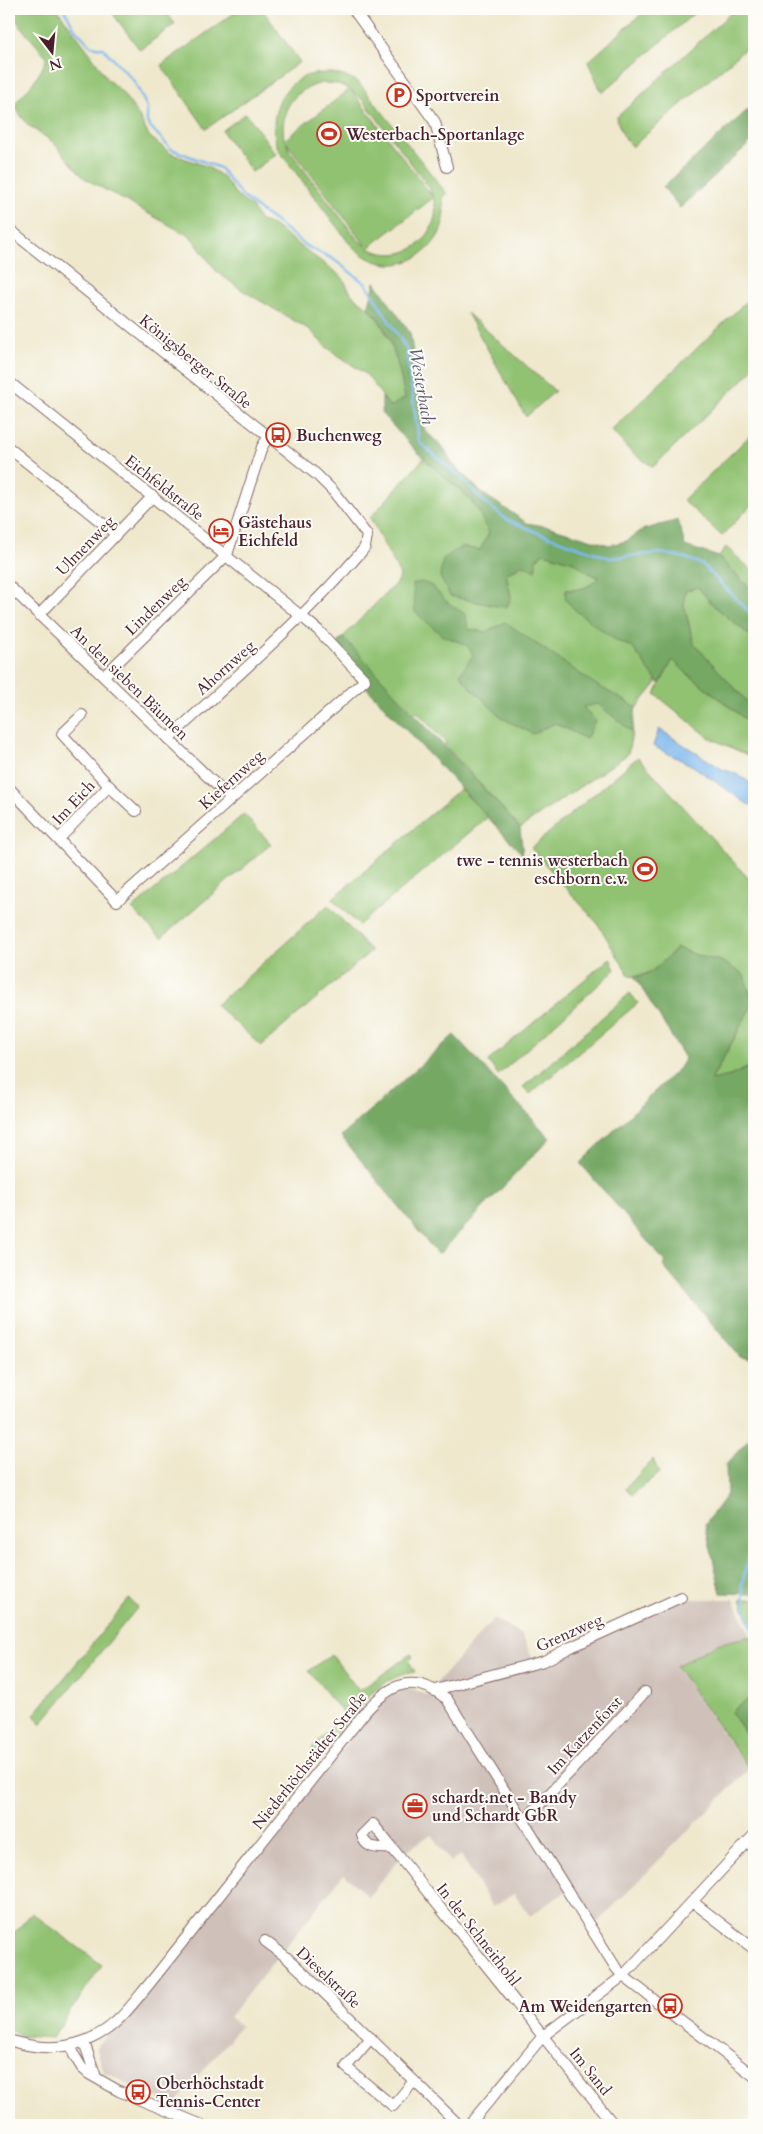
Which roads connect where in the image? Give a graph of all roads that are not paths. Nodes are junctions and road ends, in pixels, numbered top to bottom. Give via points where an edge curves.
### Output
1 (353, 9) edge
2 (447, 167) dead end
3 (9, 229) edge
4 (9, 382) edge
5 (268, 438) junction
6 (9, 448) edge
7 (153, 496) junction
8 (359, 522) joint
9 (116, 534) junction
10 (226, 555) junction
11 (9, 586) edge
12 (39, 615) junction
13 (301, 616) junction
14 (104, 676) junction
15 (365, 680) joint
16 (82, 715) dead end
17 (168, 739) junction
18 (109, 786) junction
19 (9, 788) edge
20 (231, 799) junction
21 (136, 811) dead end
22 (59, 839) junction
23 (681, 1598) dead end
24 (436, 1690) junction
25 (645, 1692) dead end
26 (524, 1821) junction
27 (754, 1835) edge
28 (393, 1849) dead end
29 (693, 1902) junction
30 (265, 1941) dead end
31 (754, 1949) edge
32 (623, 1976) junction
33 (543, 2036) junction
34 (371, 2038) junction
35 (9, 2040) edge
36 (84, 2042) junction
37 (71, 2046) junction
38 (754, 2076) edge
39 (96, 2077) junction
40 (414, 2081) junction
41 (202, 2125) edge
42 (459, 2125) edge
43 (469, 2125) edge
44 (614, 2125) edge

1 - 2 street via 435,122
3 - 5 street, Königsberger Straße
4 - 7 street, Eichfeldstraße
5 - 8 street, Königsberger Straße via 317,475
5 - 10 street via 262,447
6 - 9 street
7 - 9 street, Ulmenweg
7 - 10 street, Eichfeldstraße
8 - 13 street, Ahornweg via 367,535 365,546
9 - 12 street, Ulmenweg
10 - 13 street, Eichfeldstraße
10 - 14 street, Lindenweg
11 - 12 street, An den sieben Bäumen
12 - 14 street, An den sieben Bäumen
13 - 15 street, Eichfeldstraße
13 - 17 street, Ahornweg
14 - 17 street, An den sieben Bäumen
15 - 20 street, Kiefernweg
16 - 18 street, Im Eich via 62,734
17 - 20 street, An den sieben Bäumen
18 - 21 street, Im Eich
18 - 22 street, Im Eich
19 - 22 street
20 - 22 street, Kiefernweg via 117,901
23 - 24 street, Grenzweg via 544,1662
24 - 26 street via 447,1699
24 - 36 street, Niederhöchstädter Straße via 411,1683 388,1690 377,1699 127,2010 108,2028
25 - 26 street, Im Katzenforst
26 - 32 street
27 - 29 street
28 - 33 street, In der Schneithohl
29 - 31 street
29 - 32 street
30 - 34 street, Dieselstraße
32 - 33 street
32 - 38 street
33 - 43 street
33 - 44 street, Im Sand
34 - 40 street, Dieselstraße
34 - 40 street via 346,2067 393,2106
35 - 37 street, Niederhöchstädter Straße via 41,2047
36 - 37 street, Niederhöchstädter Straße
36 - 39 street
37 - 39 street via 82,2068
39 - 41 street via 119,2091
40 - 42 street, Dieselstraße

